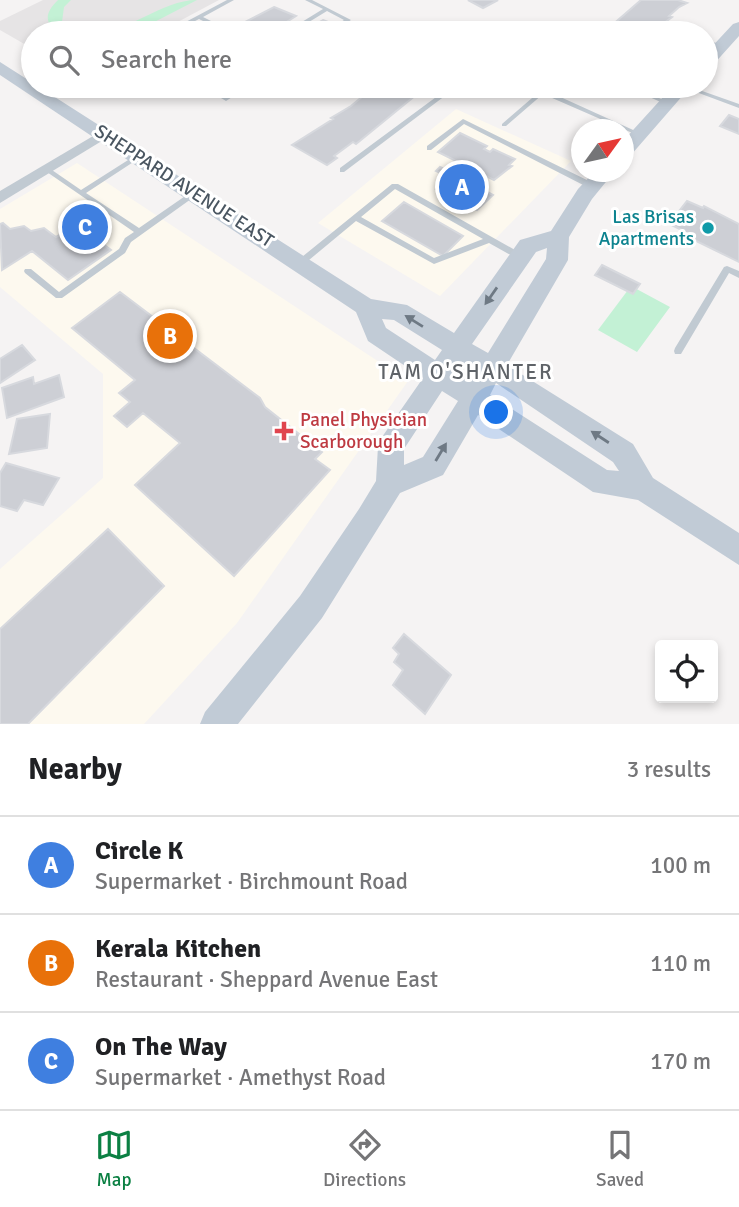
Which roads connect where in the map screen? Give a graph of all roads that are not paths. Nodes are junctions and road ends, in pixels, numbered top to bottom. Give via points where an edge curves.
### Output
1 (231, 0) edge
2 (308, 0) edge
3 (327, 9) junction
4 (199, 17) junction
5 (191, 21) edge
6 (208, 21) edge
7 (307, 21) edge
8 (346, 21) edge
9 (739, 27) edge
10 (718, 41) edge
11 (0, 67) edge
12 (21, 80) edge
13 (49, 98) edge
14 (439, 98) edge
15 (535, 98) edge
16 (559, 98) edge
17 (656, 98) edge
18 (672, 98) edge
19 (717, 98) edge
20 (667, 103) junction
21 (739, 106) edge
22 (504, 125) dead end
23 (105, 133) junction
24 (639, 134) junction
25 (634, 140) edge
26 (429, 148) dead end
27 (139, 156) junction
28 (571, 167) edge
29 (47, 170) junction
30 (342, 170) dead end
31 (596, 182) edge
32 (81, 193) junction
33 (196, 193) junction
34 (0, 198) edge
35 (428, 205) junction
36 (420, 212) dead end
37 (356, 218) junction
38 (454, 220) junction
39 (447, 226) dead end
40 (398, 230) dead end
41 (139, 232) junction
42 (391, 237) junction
43 (558, 237) junction
44 (488, 240) junction
45 (424, 245) dead end
46 (417, 252) junction
47 (519, 256) junction
48 (300, 263) junction
49 (28, 271) dead end
50 (739, 275) edge
51 (366, 307) junction
52 (457, 348) junction
53 (678, 351) dead end
54 (490, 366) junction
55 (440, 375) junction
56 (474, 399) junction
57 (390, 484) junction
58 (643, 488) junction
59 (739, 550) edge
60 (217, 724) edge

1 - 4 lane
2 - 3 lane
3 - 7 lane
3 - 8 lane
4 - 5 lane
4 - 6 lane
9 - 10 main road
11 - 12 main road, SHEPPARD AVENUE EAST
13 - 23 main road, SHEPPARD AVENUE EAST
14 - 30 lane
15 - 22 lane
16 - 24 lane
17 - 20 lane
18 - 20 main road
19 - 21 lane
20 - 24 main road
23 - 27 main road, SHEPPARD AVENUE EAST
23 - 29 street
24 - 25 main road
26 - 28 lane via 463,121
27 - 32 lane
27 - 33 main road, SHEPPARD AVENUE EAST
29 - 32 lane
29 - 34 street
31 - 43 main road
32 - 41 lane
33 - 41 lane
33 - 48 main road, SHEPPARD AVENUE EAST
35 - 36 lane
35 - 37 lane via 395,186
35 - 38 lane
37 - 42 lane
37 - 48 lane
38 - 39 lane
38 - 44 lane
40 - 42 lane
41 - 49 lane via 122,251 59,296
42 - 46 lane
43 - 47 main road via 528,246
43 - 54 main road via 557,260
44 - 46 lane via 434,261
44 - 47 lane
45 - 46 lane
47 -> 52 main road
48 - 51 main road, SHEPPARD AVENUE EAST
50 - 53 lane via 727,269
52 -> 51 main road, SHEPPARD AVENUE EAST via 399,312
51 - 55 main road, SHEPPARD AVENUE EAST via 376,334
52 - 54 main road, SHEPPARD AVENUE EAST
52 - 55 main road
54 - 56 main road
58 -> 54 main road, SHEPPARD AVENUE EAST via 624,453
55 - 56 main road, SHEPPARD AVENUE EAST
55 - 57 main road via 391,446
57 -> 56 main road via 433,466
56 - 58 main road, SHEPPARD AVENUE EAST via 603,484
57 - 60 main road via 311,607
58 - 59 main road, SHEPPARD AVENUE EAST

